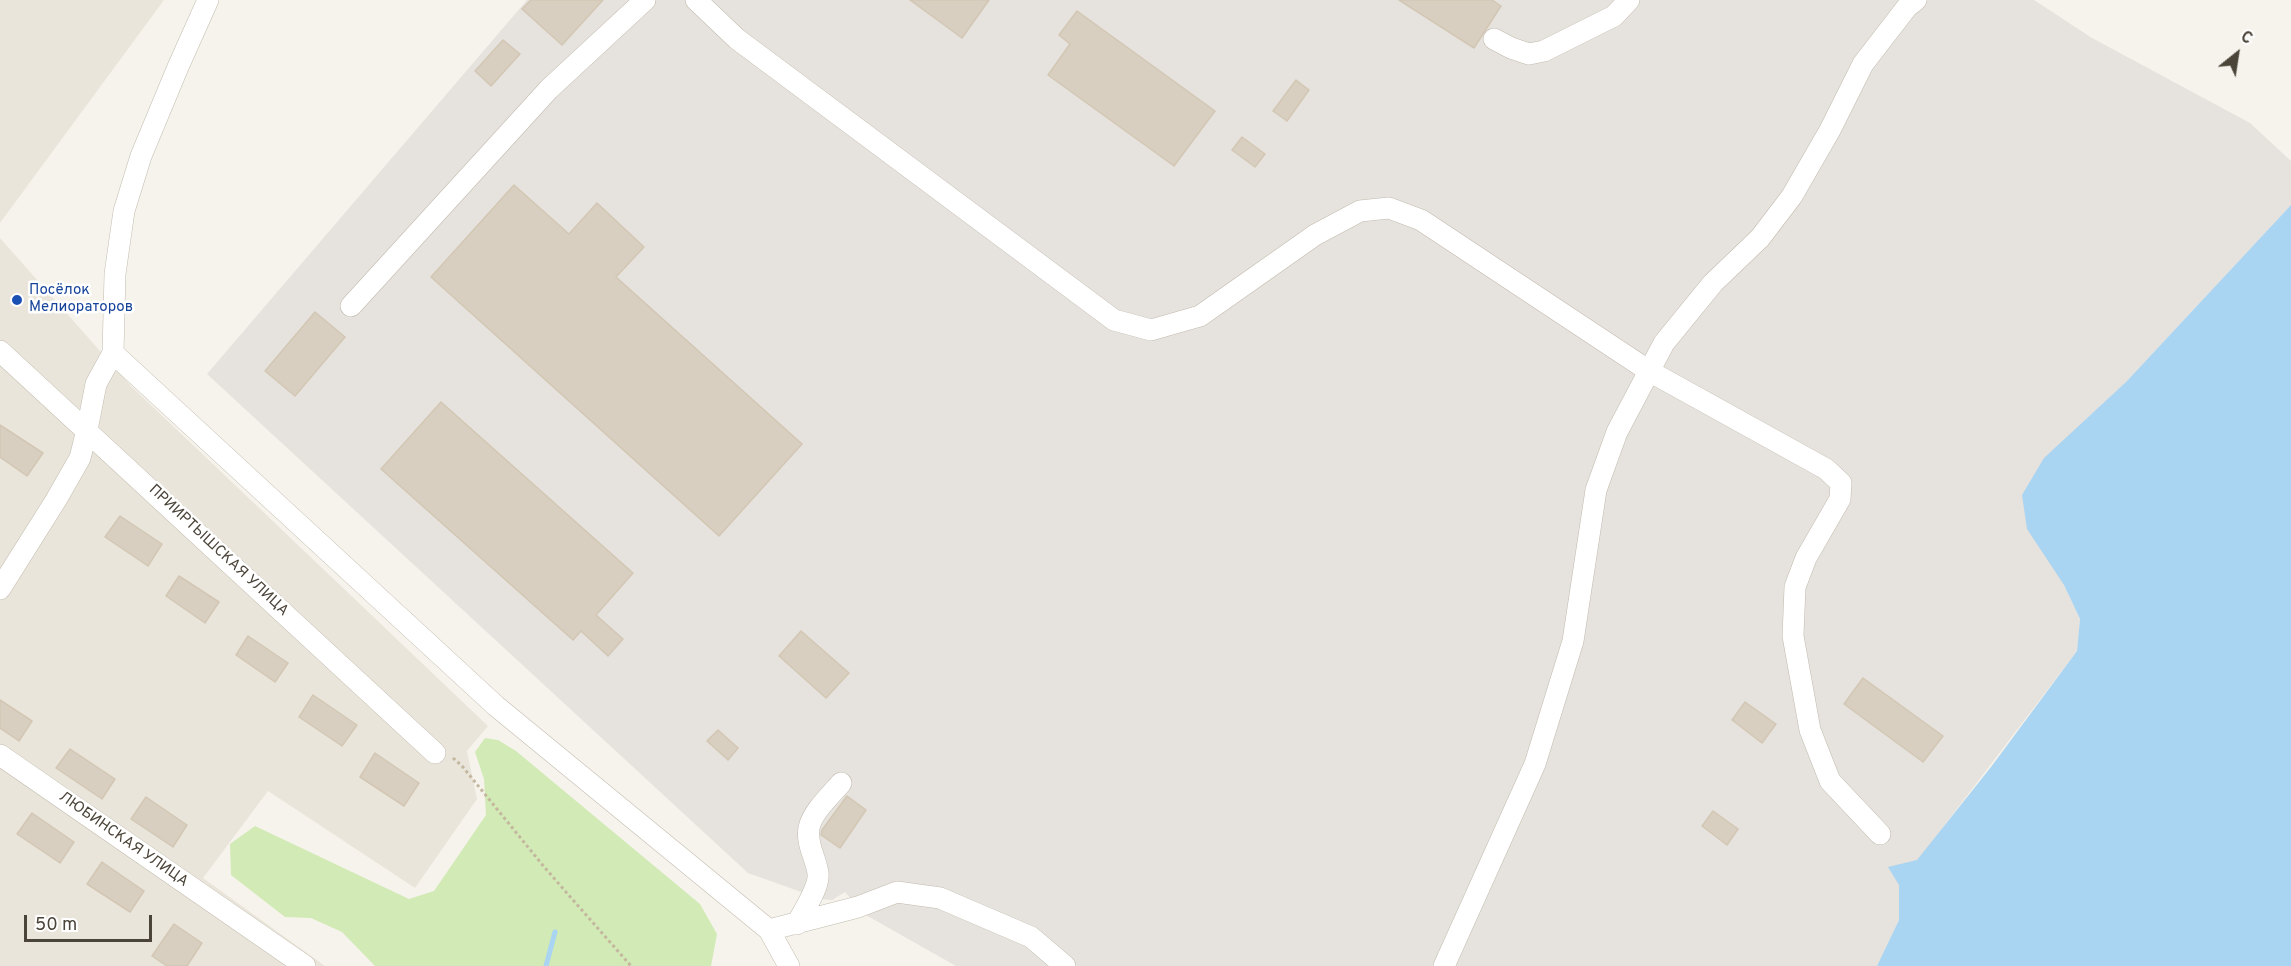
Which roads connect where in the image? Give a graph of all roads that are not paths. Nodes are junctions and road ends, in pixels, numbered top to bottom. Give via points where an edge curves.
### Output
1 (208, 0) edge
2 (645, 0) edge
3 (696, 0) edge
4 (1629, 0) edge
5 (1916, 0) edge
6 (1494, 39) dead end
7 (351, 306) dead end
8 (0, 351) edge
9 (113, 353) junction
10 (1649, 371) junction
11 (87, 430) junction
12 (0, 589) edge
13 (435, 753) road end
14 (0, 755) edge
15 (841, 783) dead end
16 (1880, 834) dead end
17 (797, 924) junction
18 (769, 930) junction
19 (785, 958) edge
20 (305, 966) edge
21 (1065, 966) edge
22 (1444, 966) edge

1 - 9 street via 141,156 124,211 116,274
2 - 7 street via 549,89
3 - 10 street via 737,39 1114,320 1151,330 1200,316 1315,235 1360,211 1389,208 1421,220
4 - 6 street via 1614,16 1545,51 1528,54
5 - 10 street via 1863,64 1792,196 1760,238 1713,283 1664,343
8 - 11 street, ПРИИРТЫШСКАЯ УЛИЦА
9 - 11 street via 96,384
9 - 18 street via 496,706
10 - 16 street via 1826,469 1841,483 1840,499 1806,558 1795,586 1793,636 1810,730 1830,781
10 - 22 street via 1617,432 1596,490 1573,641 1535,764
11 - 12 street via 80,458
11 - 13 street, ПРИИРТЫШСКАЯ УЛИЦА
14 - 20 street, ЛЮБИНСКАЯ УЛИЦА
15 - 17 street via 812,819 809,845 819,876
17 - 18 street
17 - 21 street via 897,892 940,898 1031,937
18 - 19 street

